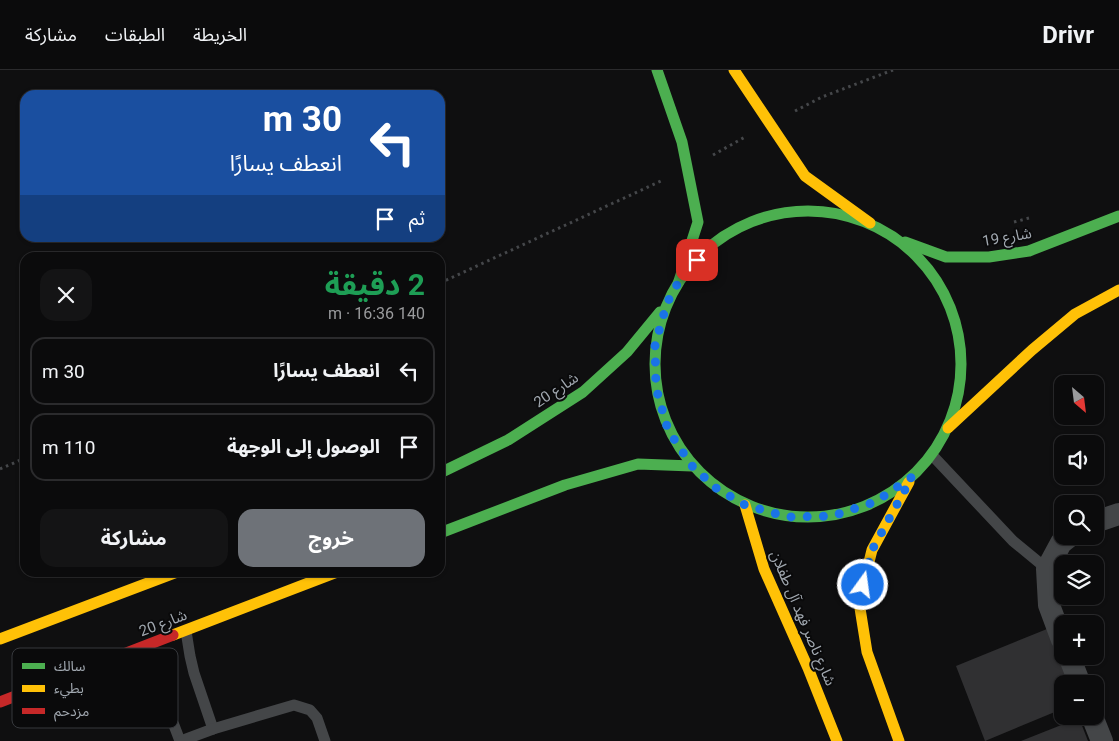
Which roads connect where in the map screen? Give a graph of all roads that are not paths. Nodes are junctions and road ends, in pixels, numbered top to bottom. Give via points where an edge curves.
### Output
1 (657, 70) edge
2 (734, 70) edge
3 (1119, 216) edge
4 (870, 223) junction
5 (898, 239) junction
6 (679, 281) junction
7 (1119, 290) edge
8 (667, 303) junction
9 (948, 428) junction
10 (932, 454) junction
11 (692, 466) junction
12 (445, 471) edge
13 (912, 477) junction
14 (745, 505) junction
15 (1119, 514) edge
16 (1104, 519) edge
17 (445, 531) edge
18 (1060, 545) edge
19 (1047, 569) junction
20 (164, 577) edge
21 (324, 577) edge
22 (1054, 618) edge
23 (186, 630) junction
24 (0, 640) edge
25 (141, 648) edge
26 (12, 697) edge
27 (0, 702) edge
28 (1096, 725) edge
29 (176, 728) edge
30 (213, 729) junction
31 (181, 741) edge
32 (324, 741) edge
33 (837, 741) edge
34 (899, 741) edge
35 (1102, 741) edge

1 - 6 main road via 682,142 698,222
2 - 4 main road via 805,176
3 - 5 main road, شارع 19 via 1029,250 989,258 946,257
4 - 5 main road
4 - 6 main road via 828,212 784,212 743,225 707,249
5 - 9 main road via 935,277 957,324 961,377
6 - 8 main road
7 - 9 main road via 1075,314
8 - 11 main road via 655,345 656,388 668,430
8 - 12 main road, شارع 20 via 627,352 583,392 508,440
9 - 10 main road
10 - 13 main road
10 - 19 lane via 1013,541
11 - 14 main road via 716,488
11 - 17 main road via 638,464 565,485
13 - 14 main road via 875,502 833,516 788,517
13 - 34 main road via 872,550 859,602 867,652
14 - 33 main road, شارع ناصر فهد آل طفلان via 764,569
15 - 16 street
18 - 19 street
19 - 22 street via 1049,605
20 - 24 main road
21 - 23 main road, شارع 20
23 - 25 main road, شارع 20
23 - 30 lane via 194,673
26 - 27 main road, شارع 20
28 - 35 street
29 - 31 lane
30 - 31 lane
30 - 32 lane via 294,705 310,710 317,718

